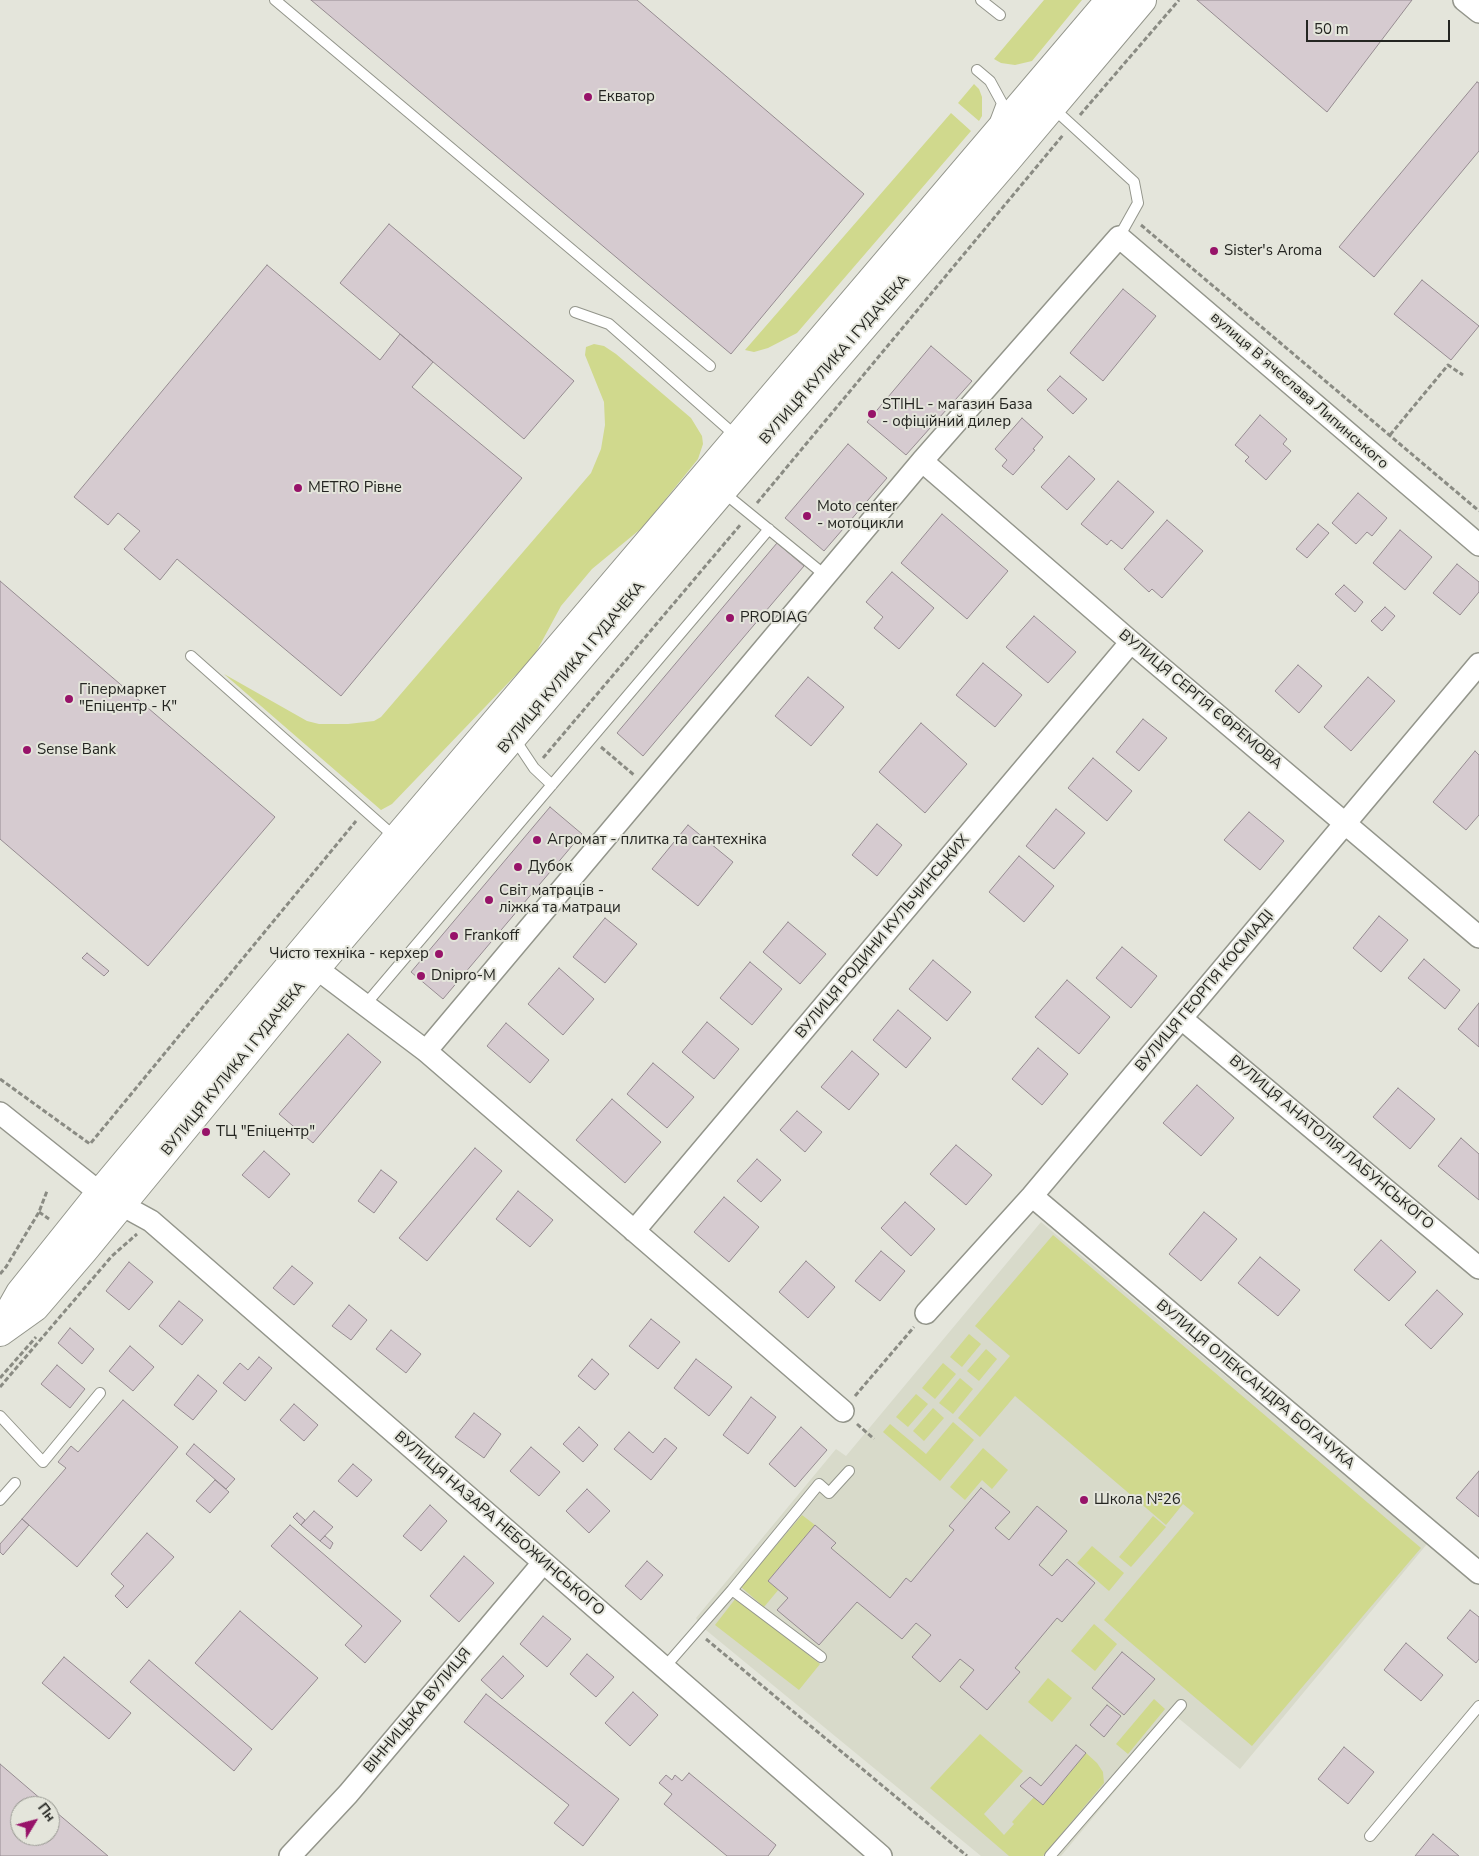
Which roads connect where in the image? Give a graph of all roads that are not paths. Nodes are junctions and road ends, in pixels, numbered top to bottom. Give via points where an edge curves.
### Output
1 (275, 0) edge
2 (982, 0) edge
3 (1110, 0) edge
4 (1142, 0) edge
5 (1464, 0) edge
6 (1479, 12) edge
7 (1000, 15) dead end
8 (977, 70) dead end
9 (1062, 116) junction
10 (989, 143) junction
11 (1119, 237) junction
12 (574, 312) dead end
13 (710, 366) dead end
14 (737, 437) junction
15 (922, 461) junction
16 (722, 491) junction
17 (769, 530) junction
18 (1479, 545) edge
19 (826, 576) junction
20 (1132, 642) junction
21 (191, 656) dead end
22 (1479, 664) edge
23 (513, 737) junction
24 (552, 785) junction
25 (1344, 823) junction
26 (396, 839) junction
27 (1479, 938) edge
28 (316, 968) junction
29 (365, 1005) junction
30 (1182, 1019) junction
31 (426, 1051) junction
32 (0, 1113) edge
33 (1032, 1196) junction
34 (111, 1198) junction
35 (634, 1230) junction
36 (1479, 1268) edge
37 (926, 1313) road end
38 (0, 1330) edge
39 (100, 1393) dead end
40 (843, 1411) road end
41 (0, 1416) edge
42 (848, 1471) dead end
43 (15, 1483) dead end
44 (0, 1500) edge
45 (543, 1562) junction
46 (1479, 1573) edge
47 (732, 1590) junction
48 (821, 1657) dead end
49 (664, 1668) junction
50 (1181, 1705) dead end
51 (1479, 1706) edge
52 (1370, 1836) dead end
53 (290, 1856) edge
54 (882, 1856) edge
55 (1050, 1856) edge

1 - 13 lane
2 - 7 lane
3 - 10 main road, ВУЛИЦЯ КУЛИКА І ГУДАЧЕКА
4 - 9 main road, ВУЛИЦЯ КУЛИКА І ГУДАЧЕКА
5 - 6 street
8 - 10 lane via 990,81 1002,103
9 - 11 lane via 1134,182 1138,203
9 - 16 main road, ВУЛИЦЯ КУЛИКА І ГУДАЧЕКА
10 - 14 main road, ВУЛИЦЯ КУЛИКА І ГУДАЧЕКА
11 - 15 street
11 - 18 street, вулиця Вʼячеслава Липинського
12 - 14 lane via 609,324
14 - 26 main road, ВУЛИЦЯ КУЛИКА І ГУДАЧЕКА
15 - 19 street
15 - 20 street, ВУЛИЦЯ СЕРГІЯ ЄФРЕМОВА
16 - 17 lane
16 - 23 main road, ВУЛИЦЯ КУЛИКА І ГУДАЧЕКА
17 - 19 lane
17 - 24 lane
19 - 31 street
20 - 25 street, ВУЛИЦЯ СЕРГІЯ ЄФРЕМОВА
20 - 35 street, ВУЛИЦЯ РОДИНИ КУЛЬЧИНСЬКИХ
21 - 26 lane
22 - 25 street, ВУЛИЦЯ ГЕОРГІЯ КОСМІАДІ
23 - 24 lane via 534,768
23 - 28 main road, ВУЛИЦЯ КУЛИКА І ГУДАЧЕКА
24 - 29 lane
25 - 27 street, ВУЛИЦЯ СЕРГІЯ ЄФРЕМОВА
25 - 30 street, ВУЛИЦЯ ГЕОРГІЯ КОСМІАДІ
26 - 34 main road, ВУЛИЦЯ КУЛИКА І ГУДАЧЕКА
28 - 29 street
28 - 34 main road, ВУЛИЦЯ КУЛИКА І ГУДАЧЕКА
29 - 31 street
30 - 33 street, ВУЛИЦЯ ГЕОРГІЯ КОСМІАДІ
30 - 36 street, ВУЛИЦЯ АНАТОЛІЯ ЛАБУНСЬКОГО
31 - 35 street
32 - 34 street, ВУЛИЦЯ НАЗАРА НЕБОЖИНСЬКОГО
33 - 37 street, ВУЛИЦЯ ГЕОРГІЯ КОСМІАДІ
33 - 46 street, ВУЛИЦЯ ОЛЕКСАНДРА БОГАЧУКА
34 - 38 main road, ВУЛИЦЯ КУЛИКА І ГУДАЧЕКА via 35,1307
34 - 45 street, ВУЛИЦЯ НАЗАРА НЕБОЖИНСЬКОГО via 151,1221
35 - 40 street
39 - 41 lane via 43,1462
42 - 47 lane via 829,1493 819,1484
43 - 44 lane
45 - 49 street, ВУЛИЦЯ НАЗАРА НЕБОЖИНСЬКОГО
45 - 53 street, ВІННИЦЬКА ВУЛИЦЯ via 348,1794
47 - 48 lane
47 - 49 lane
49 - 54 street, ВУЛИЦЯ НАЗАРА НЕБОЖИНСЬКОГО
50 - 55 lane
51 - 52 lane

